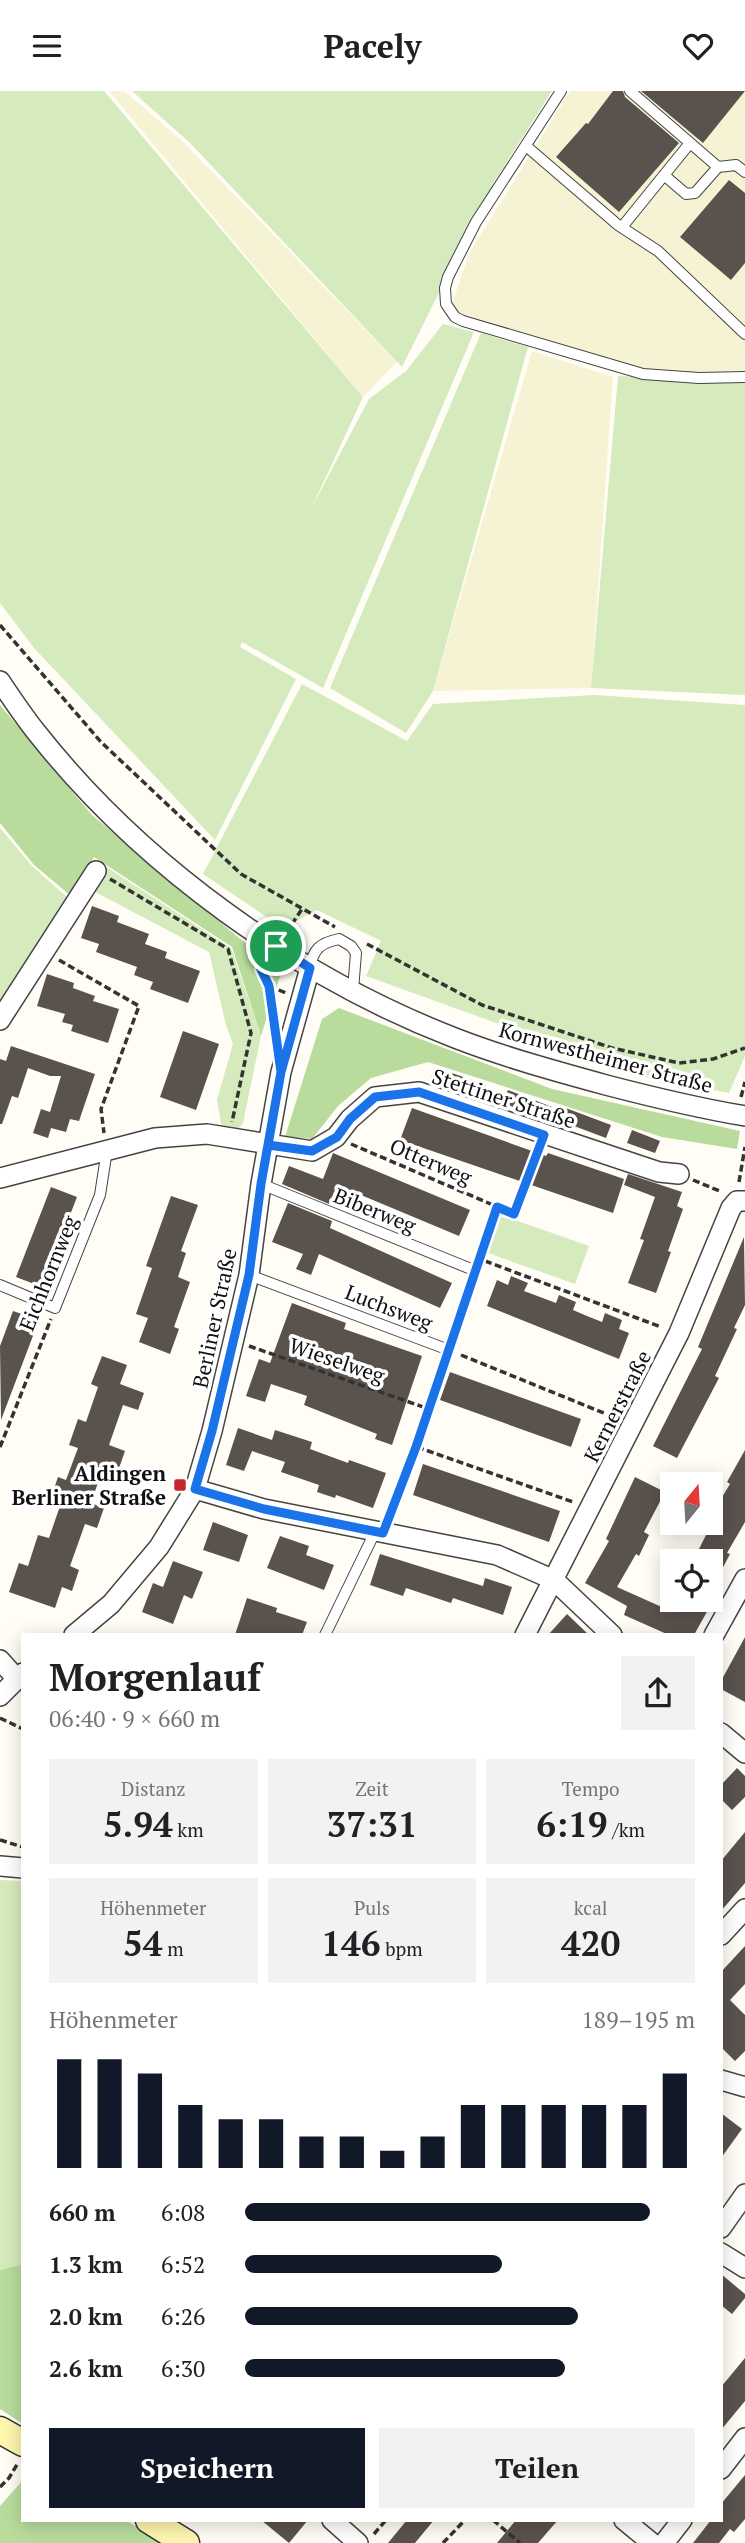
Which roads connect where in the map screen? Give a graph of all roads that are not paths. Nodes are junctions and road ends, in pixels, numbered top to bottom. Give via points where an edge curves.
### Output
1 (561, 91) edge
2 (630, 91) edge
3 (690, 143) junction
4 (526, 146) junction
5 (718, 167) junction
6 (745, 172) edge
7 (664, 175) junction
8 (622, 227) junction
9 (745, 334) edge
10 (745, 376) edge
11 (0, 681) edge
12 (96, 871) road end
13 (310, 968) junction
14 (353, 990) junction
15 (0, 1020) edge
16 (745, 1116) edge
17 (268, 1145) junction
18 (107, 1149) junction
19 (679, 1174) road end
20 (0, 1178) edge
21 (261, 1184) junction
22 (741, 1201) edge
23 (476, 1271) road end
24 (249, 1275) junction
25 (0, 1285) edge
26 (449, 1350) road end
27 (195, 1489) junction
28 (379, 1533) junction
29 (745, 1579) edge
30 (554, 1580) junction
31 (76, 1633) edge
32 (326, 1633) edge
33 (526, 1633) edge
34 (610, 1633) edge
35 (716, 1633) edge
36 (0, 1660) edge
37 (19, 1676) edge
38 (0, 1696) edge
39 (723, 1735) edge
40 (745, 1753) edge
41 (0, 1866) edge
42 (21, 1868) edge
43 (745, 1909) edge
44 (723, 1933) edge
45 (723, 2081) edge
46 (745, 2087) edge
47 (745, 2194) edge
48 (723, 2225) edge
49 (723, 2254) edge
50 (745, 2268) edge
51 (0, 2430) edge
52 (745, 2438) edge
53 (21, 2443) edge
54 (723, 2466) edge
55 (152, 2522) edge
56 (336, 2522) edge
57 (626, 2522) edge
58 (680, 2522) edge
59 (366, 2539) edge
60 (186, 2543) edge
61 (652, 2543) edge
62 (664, 2543) edge

1 - 4 lane
2 - 3 lane
3 - 5 lane
3 - 7 lane
4 - 8 lane
4 - 10 lane via 476,222 448,277 445,299 450,313 463,321 643,374
5 - 6 lane via 736,165
5 - 7 lane via 695,193 686,194
7 - 8 lane
8 - 9 lane via 658,251
11 - 13 street, Kornwestheimer Straße via 36,733 135,837 186,881
12 - 15 street
13 - 14 street, Kornwestheimer Straße
13 - 14 lane via 312,954 323,942 339,939 356,953
13 - 17 street, Berliner Straße via 281,1072
14 - 16 street, Kornwestheimer Straße via 453,1037 532,1066
17 - 18 street, Stettiner Straße via 207,1134 155,1138
17 - 19 street, Stettiner Straße via 312,1151 337,1137 375,1097 419,1092 659,1173
17 - 21 street, Berliner Straße
18 - 20 street, Stettiner Straße
18 - 25 lane, Eichhornweg via 100,1195 55,1308
21 - 23 lane, Biberweg
21 - 24 street, Berliner Straße
22 - 30 street, Kernerstraße via 731,1208 679,1333
24 - 26 lane, Luchsweg
24 - 27 street, Berliner Straße
27 - 28 street
27 - 31 street, Berliner Straße via 159,1547 111,1604
28 - 30 street via 497,1555
28 - 32 lane
29 - 35 street
30 - 33 street, Kernerstraße
30 - 34 street
36 - 37 street
37 - 38 street
39 - 40 street
41 - 42 street
43 - 44 street
45 - 46 street
47 - 48 street
49 - 50 street
51 - 53 main road
52 - 54 street
55 - 60 main road
56 - 59 street
57 - 61 street
58 - 62 street

